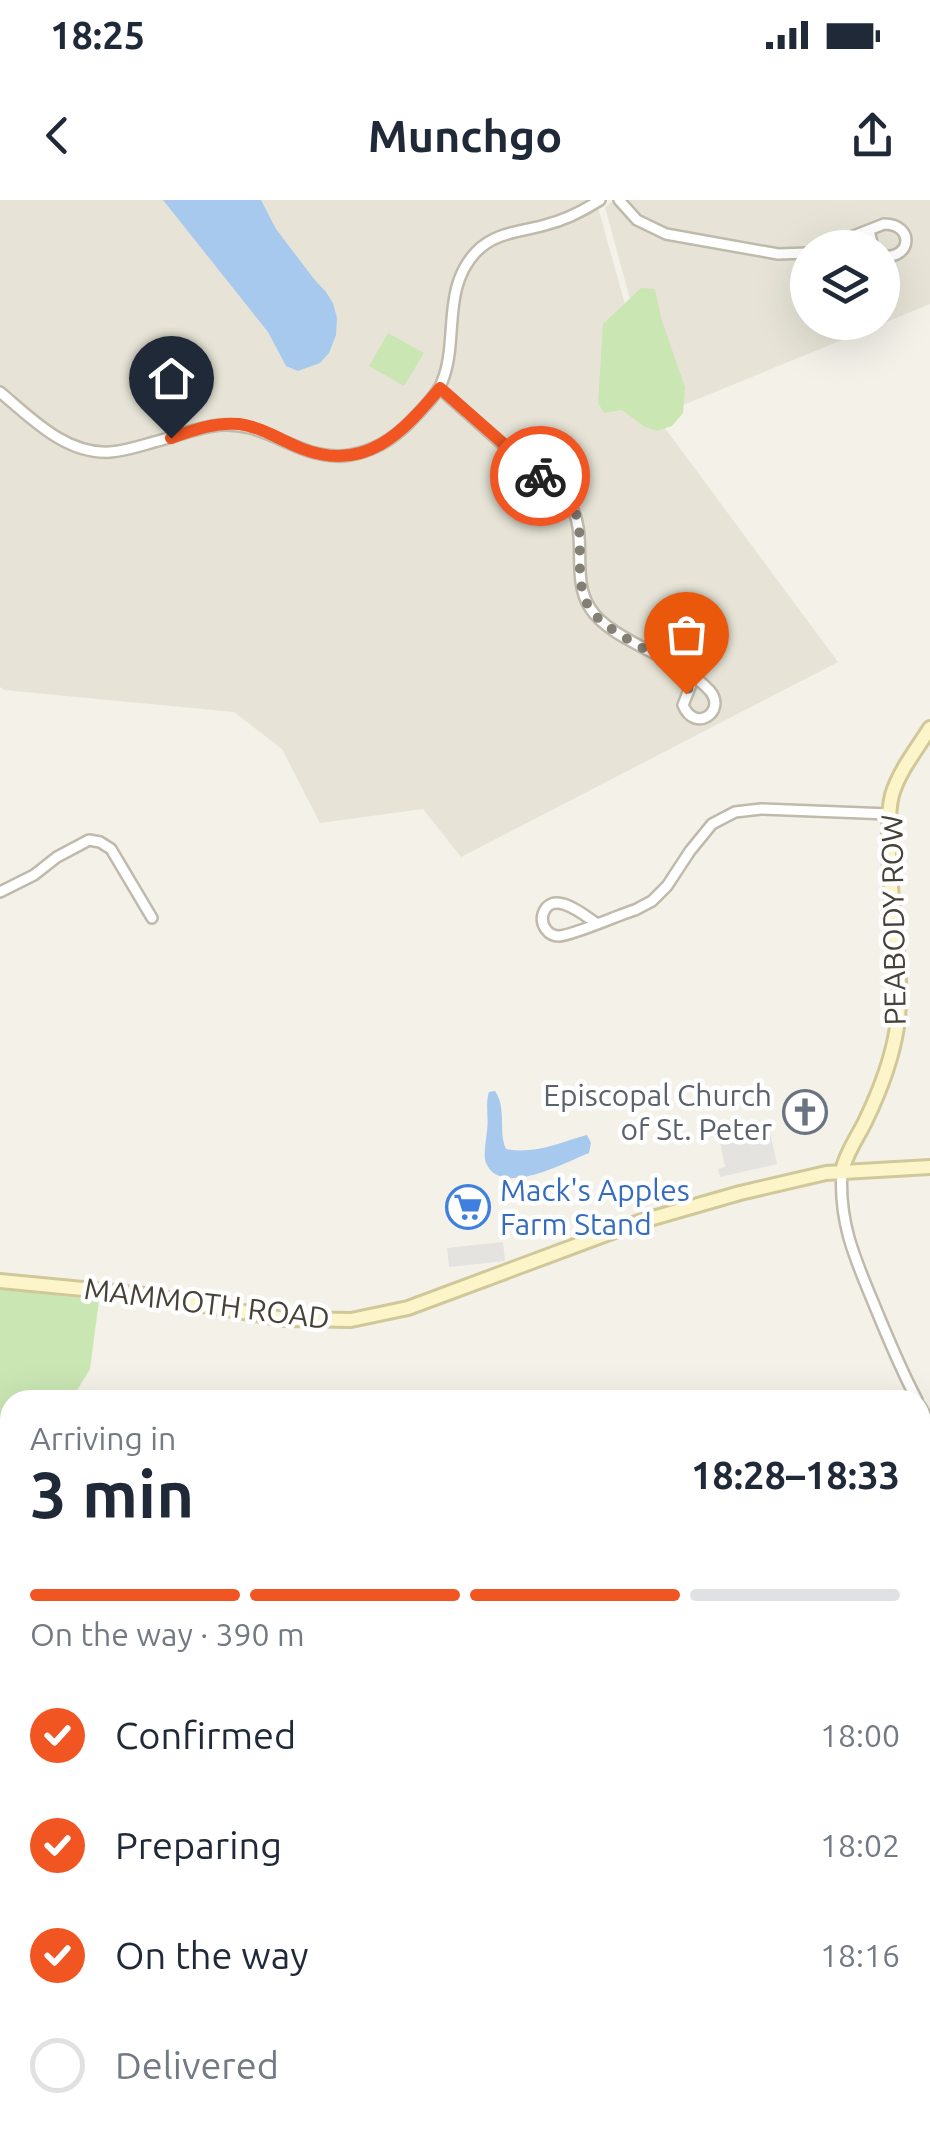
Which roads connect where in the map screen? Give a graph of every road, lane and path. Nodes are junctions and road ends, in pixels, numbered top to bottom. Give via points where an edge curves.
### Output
1 (600, 200) edge
2 (619, 200) edge
3 (868, 230) edge
4 (900, 253) edge
5 (790, 254) edge
6 (440, 388) junction
7 (0, 392) edge
8 (694, 677) junction
9 (930, 728) edge
10 (889, 814) junction
11 (0, 892) edge
12 (152, 918) dead end
13 (596, 923) junction
14 (930, 1168) edge
15 (842, 1171) junction
16 (0, 1281) edge
17 (912, 1390) edge

1 - 6 street via 549,224 498,236 474,254 458,284
2 - 5 street via 637,220 666,234
3 - 4 street via 895,225 906,242
6 - 7 street via 394,436 372,450 340,456 304,450 239,424 117,452 86,450 50,433
6 - 8 street via 570,504 584,594 598,618
8 - 8 street via 715,701 703,718 692,718 683,704
9 - 10 main road, PEABODY ROW via 897,782
10 - 13 street via 735,812 706,830 652,901
10 - 15 main road, PEABODY ROW via 897,1027 880,1087
11 - 12 street via 88,840 100,842
13 - 13 street via 557,936 542,917 552,904 563,904
14 - 15 main road, MAMMOTH ROAD
15 - 16 main road, MAMMOTH ROAD via 672,1212 442,1297 351,1320 284,1319 145,1295
15 - 17 street via 847,1237

